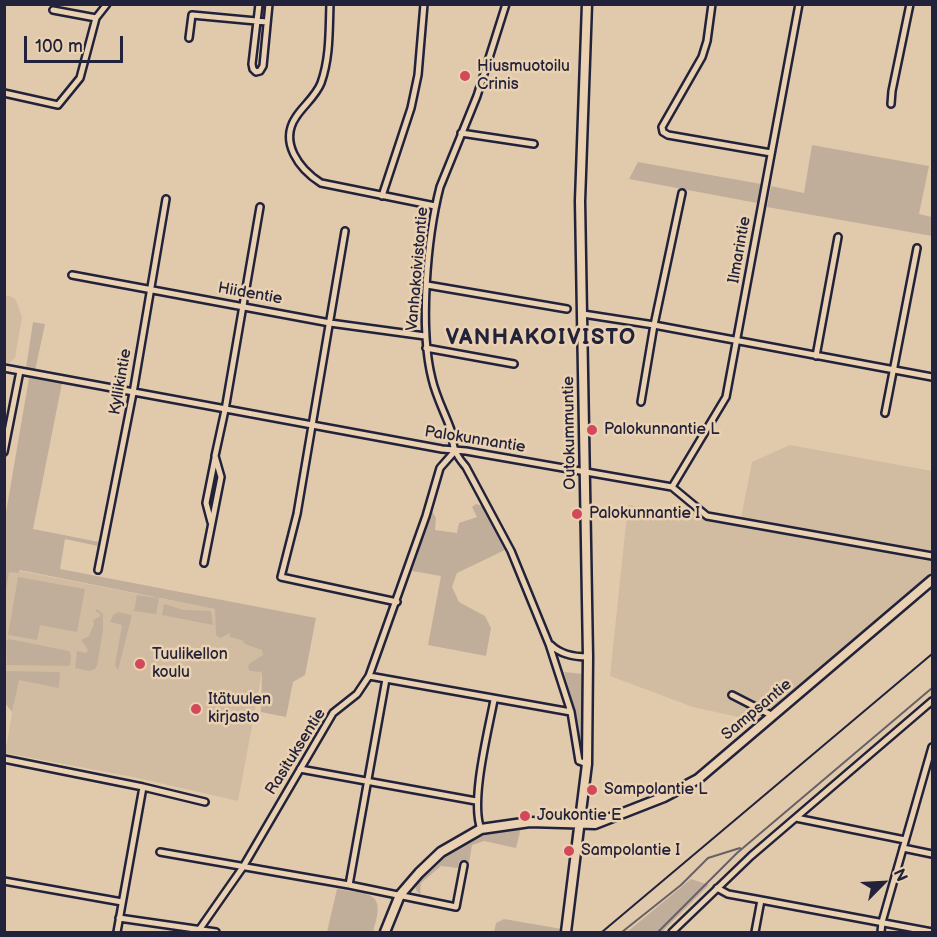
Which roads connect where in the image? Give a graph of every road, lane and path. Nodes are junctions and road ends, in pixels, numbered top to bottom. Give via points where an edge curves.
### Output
1 (107, 4) edge
2 (259, 4) edge
3 (269, 4) edge
4 (330, 4) edge
5 (424, 4) edge
6 (506, 4) edge
7 (587, 4) edge
8 (712, 4) edge
9 (799, 4) edge
10 (910, 4) edge
11 (53, 10) dead end
12 (96, 18) junction
13 (257, 21) junction
14 (267, 22) junction
15 (189, 38) dead end
16 (4, 93) edge
17 (891, 104) dead end
18 (462, 133) junction
19 (534, 144) dead end
20 (771, 153) junction
21 (682, 193) dead end
22 (382, 196) junction
23 (166, 199) dead end
24 (435, 206) junction
25 (260, 207) dead end
26 (345, 231) dead end
27 (838, 237) dead end
28 (918, 248) dead end
29 (72, 275) dead end
30 (427, 285) junction
31 (151, 291) junction
32 (243, 307) junction
33 (567, 309) dead end
34 (583, 314) junction
35 (330, 323) junction
36 (654, 325) junction
37 (425, 336) junction
38 (737, 341) junction
39 (426, 348) junction
40 (816, 356) junction
41 (514, 364) dead end
42 (4, 368) edge
43 (894, 370) junction
44 (20, 371) junction
45 (933, 377) edge
46 (133, 393) junction
47 (641, 402) dead end
48 (225, 410) junction
49 (885, 413) dead end
50 (312, 426) junction
51 (5, 450) edge
52 (455, 451) junction
53 (215, 456) junction
54 (586, 472) junction
55 (672, 487) junction
56 (212, 524) junction
57 (933, 556) edge
58 (204, 563) dead end
59 (98, 570) dead end
60 (933, 580) edge
61 (397, 602) junction
62 (549, 644) junction
63 (588, 657) junction
64 (369, 676) junction
65 (386, 680) junction
66 (732, 696) dead end
67 (494, 700) junction
68 (933, 701) edge
69 (571, 712) junction
70 (773, 716) junction
71 (933, 747) edge
72 (931, 756) edge
73 (4, 759) edge
74 (587, 764) junction
75 (300, 769) junction
76 (368, 783) junction
77 (143, 787) junction
78 (476, 801) junction
79 (205, 802) dead end
80 (796, 818) junction
81 (580, 824) junction
82 (482, 829) junction
83 (905, 840) junction
84 (903, 848) junction
85 (160, 852) dead end
86 (933, 854) edge
87 (464, 865) dead end
88 (243, 867) junction
89 (4, 881) edge
90 (349, 885) junction
91 (717, 888) junction
92 (400, 895) junction
93 (761, 900) junction
94 (122, 902) junction
95 (119, 918) junction
96 (882, 922) junction
97 (199, 930) junction
98 (933, 932) edge
99 (117, 933) edge
100 (216, 933) edge
101 (385, 933) edge
102 (566, 933) edge
103 (672, 933) edge
104 (755, 933) edge
105 (881, 933) edge

1 - 12 street
2 - 13 street
3 - 14 street
4 - 22 street via 326,65 320,86 295,118 288,140 308,175 321,183
5 - 22 street via 411,108
6 - 18 street, Vanhakoivistontie
7 - 34 main road, Outokummuntie via 580,201
8 - 20 street via 702,57 662,127 663,132
9 - 20 street, Ilmarintie
10 - 17 street
11 - 12 street
12 - 16 street via 80,78 58,105
13 - 14 street
13 - 14 street via 252,64 256,72 263,66
13 - 15 street via 192,15
18 - 19 street
18 - 24 street, Vanhakoivistontie
20 - 38 street, Ilmarintie
21 - 36 street
22 - 24 street
23 - 31 street, Kyllikintie
24 - 30 street, Vanhakoivistontie
25 - 32 street
26 - 35 street
27 - 40 street
28 - 43 street
29 - 31 street, Hiidentie
30 - 33 street
30 - 37 street, Vanhakoivistontie
31 - 32 street, Hiidentie
31 - 46 street, Kyllikintie
32 - 35 street, Hiidentie
32 - 48 street
34 - 36 street
34 - 54 main road, Outokummuntie
35 - 37 street, Hiidentie
35 - 50 street
36 - 38 street
36 - 47 street
37 - 39 street, Vanhakoivistontie
38 - 40 street
38 - 55 street, Ilmarintie via 726,397
39 - 41 street
39 - 52 street, Vanhakoivistontie via 431,378
40 - 43 street
42 - 44 street, Palokunnantie
43 - 45 street
43 - 49 street
44 - 46 street, Palokunnantie
44 - 51 street
46 - 48 street, Palokunnantie
46 - 59 street, Kyllikintie
48 - 50 street, Palokunnantie
48 - 53 street
50 - 52 street, Palokunnantie
50 - 61 street via 297,514 281,577
52 - 54 street, Palokunnantie
52 - 61 street, Rasituksentie via 440,468
52 - 62 street, Vanhakoivistontie via 511,551
53 - 56 street via 221,477
53 - 56 street via 206,503
54 - 55 street, Palokunnantie
54 - 63 main road, Outokummuntie
55 - 57 street, Palokunnantie via 707,516
56 - 58 street
60 - 70 main road, Sampsantie
61 - 64 street, Rasituksentie
62 - 63 street via 564,654
62 - 69 street, Vanhakoivistontie
63 - 74 main road, Outokummuntie
64 - 65 street
64 - 75 street, Rasituksentie via 357,694 333,713
65 - 67 street
65 - 76 street
66 - 70 street
67 - 69 street
67 - 78 street
68 - 80 street
69 - 74 street, Vanhakoivistontie via 579,761
70 - 81 main road, Sampsantie via 698,779 610,819
71 - 72 street
72 - 83 street
73 - 77 street
74 - 81 main road, Outokummuntie
75 - 76 street
75 - 88 street, Rasituksentie
76 - 78 street
76 - 90 street
77 - 79 street
77 - 94 street
78 - 82 street
80 - 83 street
80 - 91 street
81 - 82 main road, Sampsantie via 530,822
81 - 102 main road, Outokummuntie
82 - 92 main road via 441,852
83 - 84 street
84 - 86 street
84 - 96 street
85 - 88 street
87 - 92 street via 456,906
88 - 90 street
88 - 97 street, Rasituksentie
89 - 94 street
90 - 92 street
91 - 93 street
91 - 103 street
92 - 101 main road
93 - 96 street
93 - 104 street
94 - 95 street
95 - 97 street
95 - 99 street
96 - 98 street
96 - 105 street
97 - 100 street

